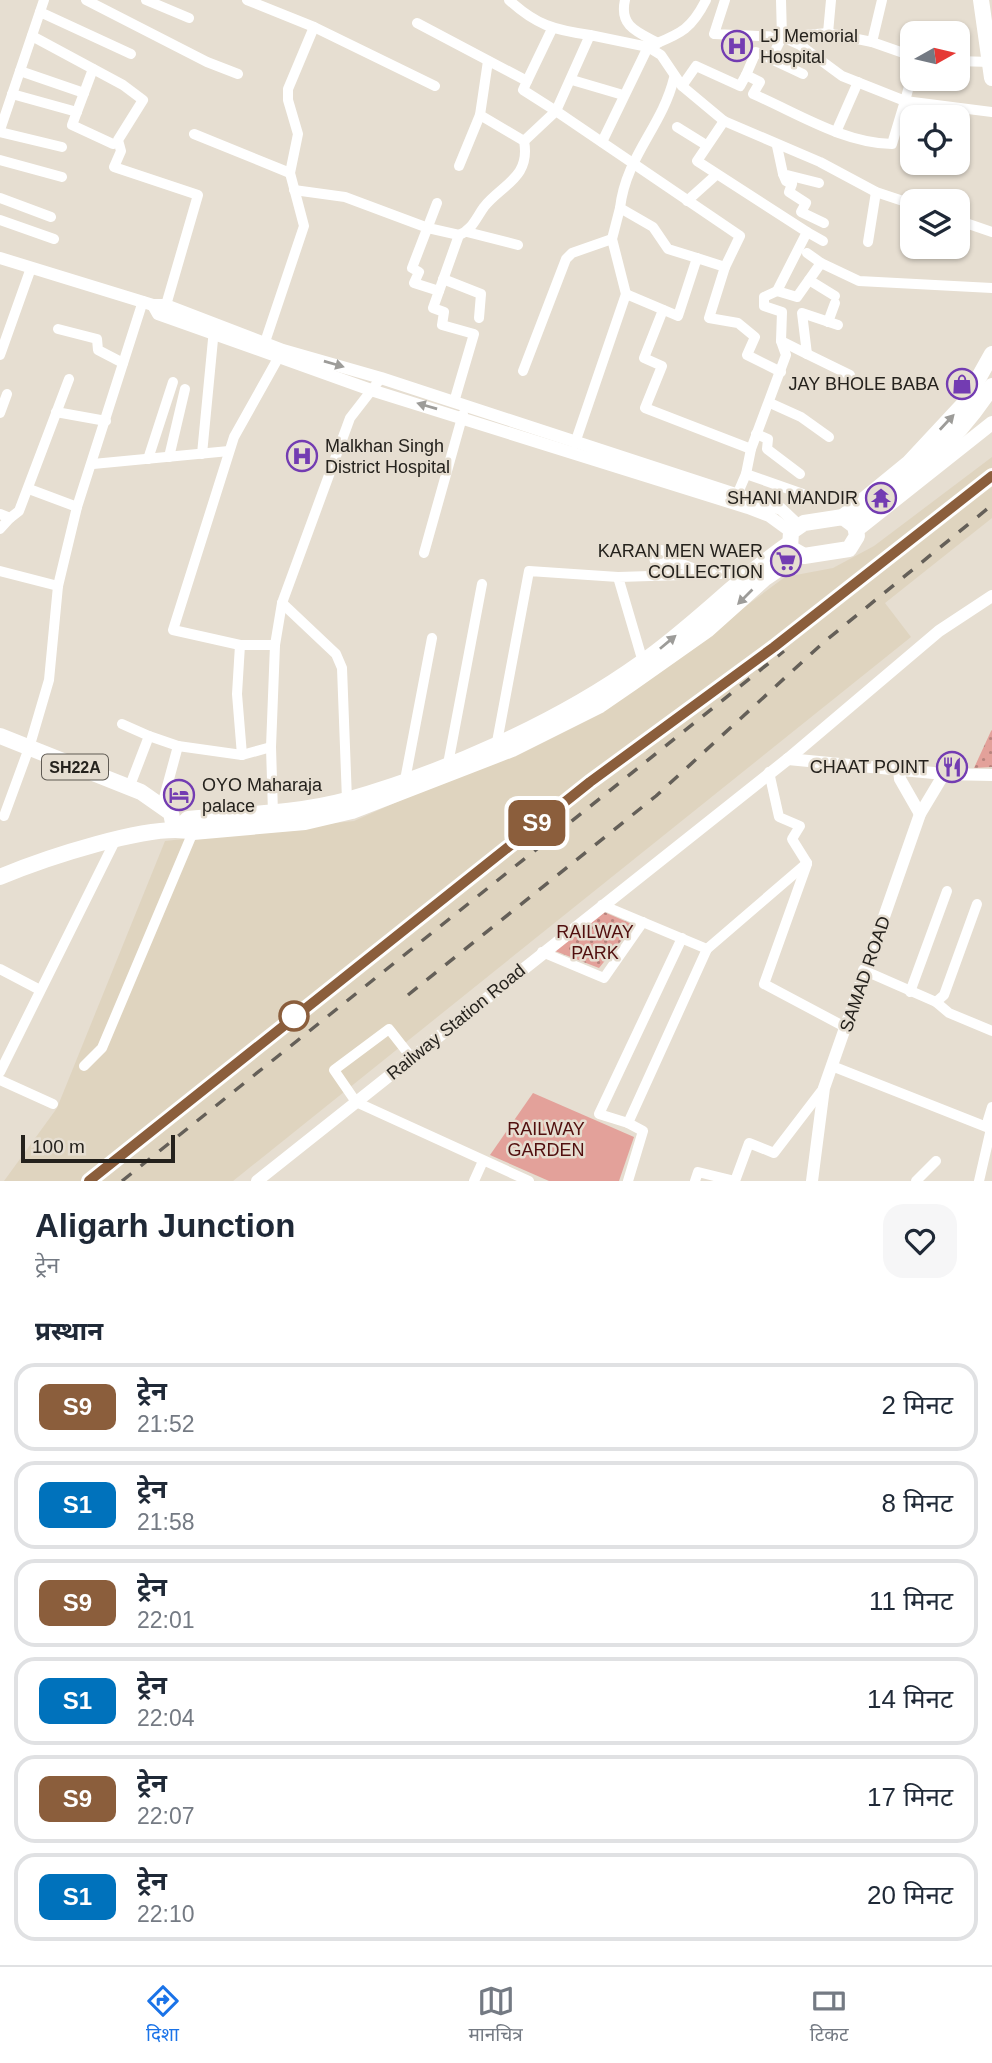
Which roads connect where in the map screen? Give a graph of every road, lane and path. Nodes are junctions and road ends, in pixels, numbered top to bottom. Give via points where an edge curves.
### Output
1 (44, 0) edge
2 (86, 0) edge
3 (146, 0) edge
4 (247, 0) edge
5 (509, 0) edge
6 (625, 0) edge
7 (706, 0) edge
8 (725, 0) edge
9 (780, 0) edge
10 (831, 0) edge
11 (882, 0) edge
12 (981, 0) edge
13 (40, 12) junction
14 (189, 18) dead end
15 (417, 23) dead end
16 (314, 27) junction
17 (552, 30) junction
18 (828, 33) junction
19 (590, 35) junction
20 (32, 36) junction
21 (782, 37) junction
22 (872, 41) junction
23 (653, 45) junction
24 (900, 52) edge
25 (131, 54) dead end
26 (771, 59) junction
27 (488, 61) junction
28 (970, 64) edge
29 (93, 69) junction
30 (991, 70) edge
31 (20, 71) junction
32 (238, 74) dead end
33 (803, 74) dead end
34 (746, 75) junction
35 (674, 78) junction
36 (572, 80) junction
37 (527, 81) junction
38 (858, 82) junction
39 (435, 86) dead end
40 (682, 86) junction
41 (908, 91) edge
42 (83, 93) junction
43 (12, 94) junction
44 (623, 95) junction
45 (905, 101) junction
46 (3, 108) edge
47 (556, 111) junction
48 (77, 112) junction
49 (992, 112) edge
50 (480, 115) junction
51 (724, 121) junction
52 (677, 127) dead end
53 (0, 131) edge
54 (836, 132) junction
55 (194, 134) dead end
56 (524, 141) junction
57 (602, 142) junction
58 (113, 144) dead end
59 (706, 145) junction
60 (62, 146) dead end
61 (777, 146) junction
62 (0, 160) edge
63 (632, 164) junction
64 (458, 166) dead end
65 (290, 173) junction
66 (783, 174) junction
67 (716, 175) junction
68 (62, 177) dead end
69 (819, 183) dead end
70 (294, 190) junction
71 (876, 192) junction
72 (0, 198) edge
73 (900, 200) edge
74 (687, 201) junction
75 (438, 203) dead end
76 (620, 208) junction
77 (51, 217) dead end
78 (0, 220) edge
79 (824, 223) dead end
80 (970, 224) edge
81 (428, 228) junction
82 (807, 232) junction
83 (992, 232) edge
84 (463, 233) junction
85 (54, 239) dead end
86 (612, 239) junction
87 (823, 241) dead end
88 (868, 242) dead end
89 (518, 245) dead end
90 (807, 253) dead end
91 (0, 258) edge
92 (698, 258) junction
93 (821, 263) junction
94 (725, 267) junction
95 (31, 268) junction
96 (443, 279) junction
97 (808, 280) junction
98 (992, 288) edge
99 (439, 291) junction
100 (777, 291) junction
101 (626, 294) junction
102 (154, 304) junction
103 (663, 310) junction
104 (480, 318) dead end
105 (215, 328) junction
106 (58, 329) dead end
107 (781, 341) junction
108 (265, 342) junction
109 (281, 354) junction
110 (807, 354) junction
111 (992, 354) edge
112 (0, 355) edge
113 (123, 363) junction
114 (523, 371) dead end
115 (781, 372) junction
116 (850, 375) dead end
117 (381, 378) junction
118 (69, 379) dead end
119 (173, 382) dead end
120 (992, 386) edge
121 (185, 389) dead end
122 (371, 390) junction
123 (7, 394) dead end
124 (770, 403) junction
125 (461, 409) junction
126 (56, 411) junction
127 (0, 413) edge
128 (106, 421) junction
129 (992, 423) edge
130 (756, 434) junction
131 (992, 434) edge
132 (829, 437) dead end
133 (575, 443) junction
134 (751, 449) junction
135 (229, 452) junction
136 (202, 454) junction
137 (169, 457) junction
138 (148, 459) junction
139 (93, 464) junction
140 (746, 474) junction
141 (800, 474) dead end
142 (29, 489) junction
143 (803, 494) dead end
144 (737, 495) junction
145 (77, 507) junction
146 (0, 514) edge
147 (10, 518) junction
148 (852, 528) junction
149 (0, 529) edge
150 (795, 539) junction
151 (629, 549) dead end
152 (424, 553) dead end
153 (0, 571) edge
154 (702, 572) junction
155 (749, 573) junction
156 (618, 577) junction
157 (482, 584) dead end
158 (58, 586) junction
159 (992, 596) edge
160 (282, 603) junction
161 (432, 638) dead end
162 (240, 645) junction
163 (275, 645) junction
164 (643, 662) junction
165 (122, 724) dead end
166 (535, 731) junction
167 (0, 736) edge
168 (149, 736) junction
169 (497, 743) junction
170 (178, 746) junction
171 (271, 747) junction
172 (0, 748) edge
173 (28, 753) junction
174 (242, 755) junction
175 (788, 759) junction
176 (448, 764) junction
177 (899, 770) junction
178 (769, 772) junction
179 (944, 774) junction
180 (992, 775) edge
181 (96, 780) junction
182 (405, 780) junction
183 (129, 788) junction
184 (347, 800) junction
185 (155, 802) junction
186 (273, 813) junction
187 (920, 814) junction
188 (4, 816) dead end
189 (182, 830) junction
190 (115, 841) junction
191 (807, 863) junction
192 (0, 877) edge
193 (947, 891) dead end
194 (977, 904) dead end
195 (602, 905) junction
196 (643, 922) junction
197 (682, 938) junction
198 (708, 949) junction
199 (542, 952) junction
200 (0, 970) edge
201 (863, 971) junction
202 (40, 990) junction
203 (910, 992) junction
204 (936, 1002) junction
205 (847, 1028) junction
206 (992, 1031) edge
207 (411, 1057) junction
208 (84, 1066) dead end
209 (832, 1066) junction
210 (0, 1072) edge
211 (0, 1080) edge
212 (824, 1088) junction
213 (356, 1102) junction
214 (53, 1104) dead end
215 (992, 1107) edge
216 (628, 1123) junction
217 (990, 1132) edge
218 (482, 1161) junction
219 (936, 1161) dead end
220 (257, 1181) edge
221 (474, 1181) edge
222 (529, 1181) edge
223 (628, 1181) edge
224 (695, 1181) edge
225 (812, 1181) edge
226 (916, 1181) edge
227 (979, 1181) edge

1 - 13 street
2 - 32 street
3 - 14 street
4 - 16 street
5 - 17 street
6 - 23 street via 628,26
7 - 23 street via 692,24 677,37
8 - 21 street via 714,34
9 - 21 street
10 - 18 street
11 - 22 street
12 - 30 main road
13 - 20 street
13 - 25 street
15 - 27 street
16 - 39 street
16 - 65 street via 288,89 298,134
17 - 19 street
17 - 37 street
18 - 21 street
18 - 22 street
19 - 23 street
19 - 36 street
20 - 29 street
20 - 31 street
21 - 26 street
21 - 38 street
22 - 24 street
23 - 35 street
23 - 44 street
26 - 33 street
26 - 34 street via 756,52
27 - 37 street
27 - 50 street
28 - 30 street
29 - 42 street
29 - 102 street via 143,100 118,140 121,152 114,167 198,195
31 - 42 street
31 - 43 street
34 - 40 street via 740,86 696,66
34 - 54 street via 760,82 753,94
35 - 40 street
35 - 63 street via 663,111
36 - 44 street
36 - 47 street
37 - 47 street via 523,90
38 - 45 street
38 - 54 street
40 - 51 street
41 - 45 street
42 - 48 street
43 - 46 street
43 - 48 street
44 - 57 street
45 - 49 street
45 - 54 street via 892,144
46 - 53 street
47 - 56 street
47 - 57 street
48 - 58 street via 72,125
50 - 56 street
50 - 64 street
51 - 59 street
51 - 61 street
52 - 59 street
53 - 60 street
55 - 65 street
56 - 84 street via 526,150 516,178 485,205
57 - 63 street
59 - 67 street via 697,161
61 - 66 street
61 - 71 street via 820,162
62 - 68 street
63 - 74 street
63 - 76 street via 623,182
65 - 70 street
66 - 69 street
66 - 79 street via 792,184 789,192 806,202 801,212
67 - 74 street
67 - 82 street
70 - 81 street via 345,197
70 - 108 street via 304,226
71 - 73 street
71 - 88 street
72 - 77 street
74 - 94 street via 740,236
75 - 81 street
76 - 86 street
76 - 92 street via 653,227 668,248
78 - 85 street
80 - 83 street
81 - 84 street
81 - 99 street via 412,268 419,272 414,283
82 - 87 street
82 - 100 street
84 - 89 street
84 - 96 street
86 - 101 street
86 - 114 street via 566,259
90 - 93 street
91 - 95 street
92 - 94 street
92 - 103 street via 678,316
93 - 97 street
93 - 98 street via 859,281
94 - 115 street via 709,318 738,323 755,337 747,355
95 - 102 street
95 - 112 street
96 - 99 street
96 - 104 street via 481,294
97 - 100 street via 797,297
97 - 110 street via 835,300 833,323 802,313
99 - 125 street via 433,308 444,312 442,325 474,334
100 - 107 street via 764,297 764,306 782,313
101 - 103 street
101 - 133 street
102 - 105 street via 158,314
102 - 113 street
103 - 134 street via 644,358 662,366 645,408
105 - 108 street
105 - 109 street
105 - 136 street
106 - 113 street via 97,339 98,350
107 - 110 street
107 - 115 street via 786,355
108 - 109 street
109 -> 117 street
109 - 122 street
109 - 135 street
110 - 116 street
148 -> 111 main road via 964,404
113 - 128 street
115 - 124 street
117 - 122 street
117 - 125 street
118 - 126 street
119 - 138 street
120 - 148 main road via 971,418
121 - 137 street
125 -> 122 street
122 - 160 street via 350,418
123 - 127 street
124 - 130 street
124 - 132 street
125 - 133 street
125 - 150 street via 769,516
125 - 152 street
126 - 128 street
126 - 142 street
128 - 139 street
129 - 148 main road
130 - 134 street
130 - 141 street via 768,439 766,449
131 - 148 main road
133 - 144 street
134 - 140 street
135 - 136 street
135 - 162 street via 173,631
136 - 137 street
137 - 138 street
138 - 139 street
139 - 145 street
140 - 143 street
140 - 144 street
142 - 145 street
142 - 147 street via 19,511
144 - 150 street via 787,512
145 - 158 street
146 - 147 street
147 - 149 street
148 - 150 main road
148 - 150 main road via 849,549 810,556
150 - 155 main road
150 -> 166 main road via 731,611 673,656 600,705
151 - 154 street via 654,555 659,564 668,559
153 - 158 street
154 - 155 street
154 - 156 street
164 -> 155 main road
156 - 164 street
156 - 169 street via 529,571
157 - 176 street
158 - 173 street via 50,680
159 - 175 street, Railway Station Road via 939,631
160 - 163 street
160 - 184 street via 336,654 342,668
161 - 182 street
162 - 163 street
162 - 174 street via 237,694
163 - 171 street
164 - 166 main road
165 - 168 street
166 - 169 main road
166 - 189 main road via 448,776 352,811 305,821
167 - 173 main road, SH22A
168 - 170 street
168 - 183 street
169 - 176 main road
170 - 174 street
170 - 185 street
171 - 174 street
171 - 186 street
172 - 173 main road, SH22A
173 - 181 main road, SH22A
173 - 188 street
175 - 177 street
175 - 178 street, Railway Station Road
176 - 182 main road
177 - 179 street
177 - 187 street
178 - 191 street via 779,817 800,826 792,839
178 - 195 street, Railway Station Road
179 - 180 street
179 - 187 street, SAMAD ROAD
181 - 183 main road, SH22A
181 - 185 main road, SH22A via 138,802
182 - 184 main road
183 - 185 main road, SH22A
184 - 186 main road
185 - 189 main road
186 - 189 main road via 188,819
187 - 201 street, SAMAD ROAD
189 - 190 main road
189 - 208 street via 102,1048
190 - 192 main road via 61,854
190 - 202 street
191 - 198 street
191 - 205 street via 764,984
193 - 203 street
194 - 204 street via 944,995
195 - 196 street
195 - 199 street, Railway Station Road
196 - 197 street
196 - 199 street via 604,978
197 - 198 street
197 - 216 street via 600,1114
198 - 216 street
199 - 207 street, Railway Station Road
200 - 202 street
201 - 203 street
201 - 205 street, SAMAD ROAD
202 - 210 street
203 - 204 street
204 - 206 street via 949,1013
205 - 209 street, SAMAD ROAD
207 - 213 street, Railway Station Road
207 - 213 street via 389,1029 334,1070
209 - 212 street, SAMAD ROAD
209 - 217 street
211 - 214 street
212 - 224 street via 774,1153 749,1143 735,1181 698,1172
212 - 225 street, SAMAD ROAD
213 - 218 street
213 - 220 street, Railway Station Road
215 - 217 street
216 - 223 street via 643,1131
217 - 227 street
218 - 221 street
218 - 222 street
219 - 226 street

